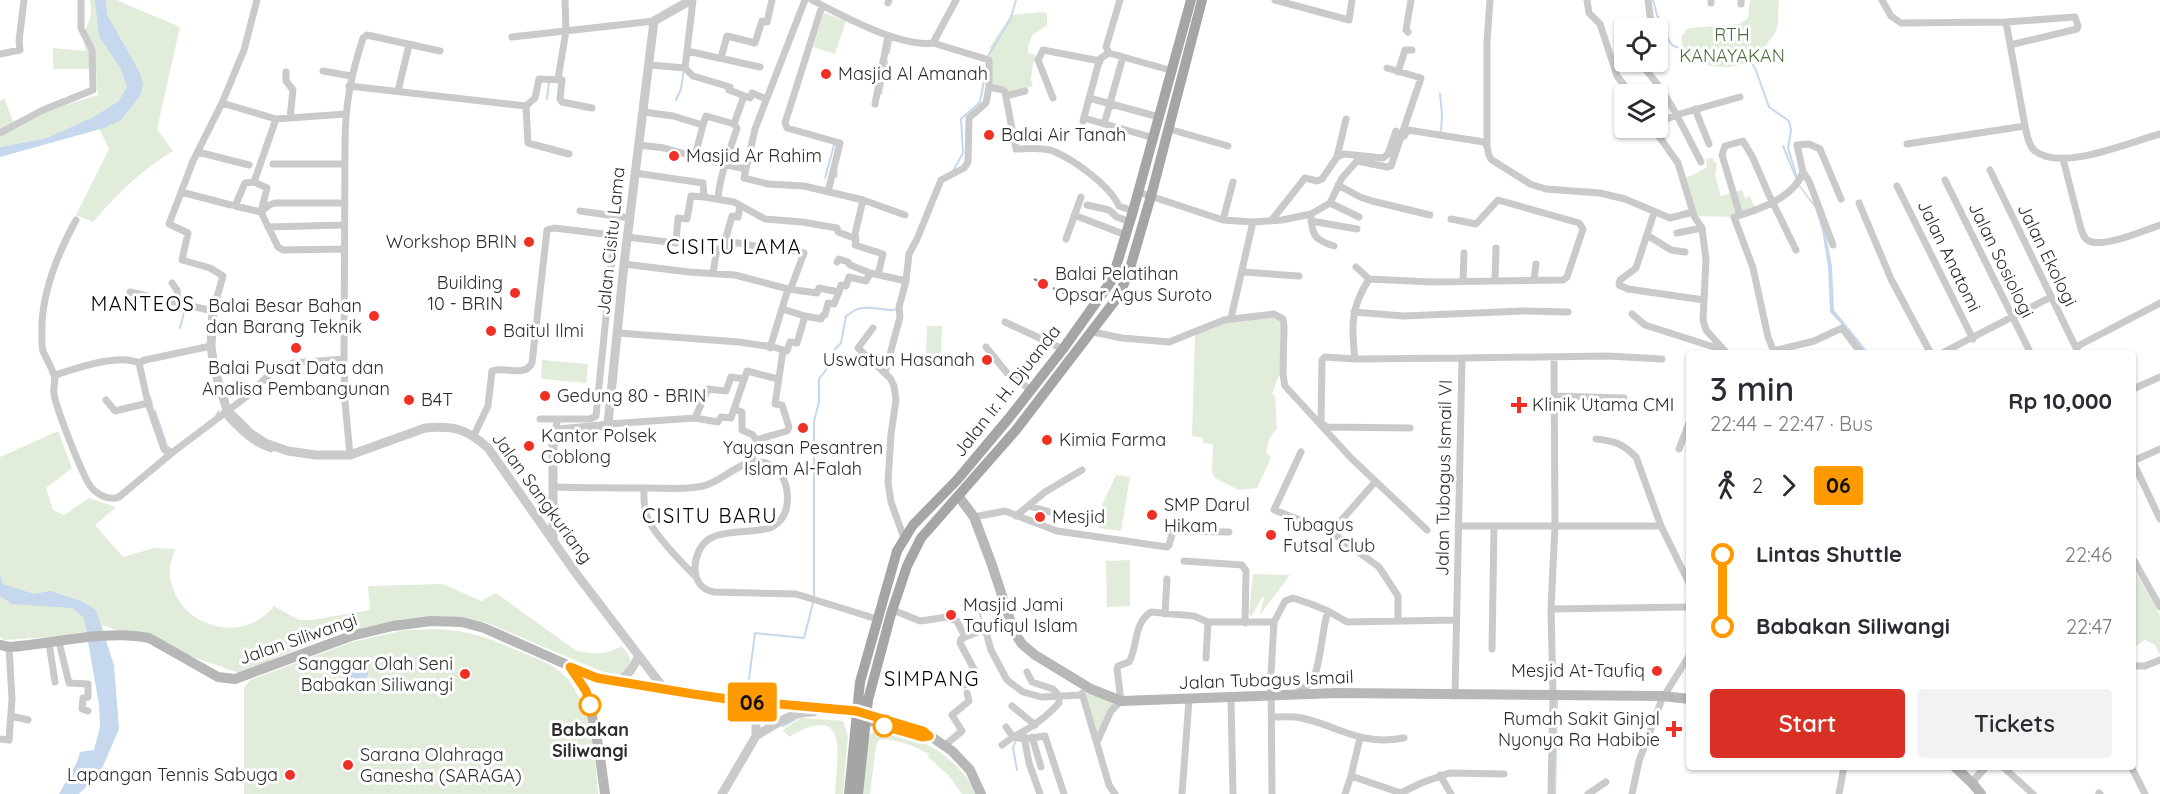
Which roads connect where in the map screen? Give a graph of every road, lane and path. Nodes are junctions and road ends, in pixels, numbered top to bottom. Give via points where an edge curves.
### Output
1 (24, 0) edge
2 (81, 0) edge
3 (257, 0) edge
4 (565, 0) edge
5 (692, 0) edge
6 (772, 0) edge
7 (805, 0) edge
8 (812, 0) edge
9 (956, 0) edge
10 (1118, 0) edge
11 (1190, 0) edge
12 (1202, 0) edge
13 (1275, 0) edge
14 (1352, 0) edge
15 (1412, 0) edge
16 (1490, 0) edge
17 (1587, 0) edge
18 (1648, 0) edge
19 (1882, 0) edge
20 (822, 6) junction
21 (1650, 18) edge
22 (654, 21) junction
23 (2006, 22) junction
24 (566, 31) junction
25 (1408, 32) dead end
26 (888, 36) junction
27 (512, 37) dead end
28 (933, 43) junction
29 (409, 45) junction
30 (2010, 45) junction
31 (1412, 50) dead end
32 (441, 51) dead end
33 (687, 51) junction
34 (1109, 53) junction
35 (1183, 53) junction
36 (0, 54) edge
37 (1123, 57) junction
38 (721, 58) junction
39 (1100, 61) junction
40 (650, 65) junction
41 (760, 67) dead end
42 (684, 68) junction
43 (1387, 68) dead end
44 (323, 71) dead end
45 (1173, 71) junction
46 (286, 72) dead end
47 (1398, 72) junction
48 (1649, 72) edge
49 (351, 76) junction
50 (558, 79) junction
51 (1623, 84) edge
52 (349, 86) junction
53 (989, 87) junction
54 (398, 91) junction
55 (1025, 92) dead end
56 (744, 96) junction
57 (1006, 96) junction
58 (1740, 97) dead end
59 (1053, 98) dead end
60 (1089, 98) junction
61 (766, 99) junction
62 (222, 103) junction
63 (1110, 103) junction
64 (875, 104) dead end
65 (526, 106) junction
66 (592, 108) dead end
67 (1695, 109) junction
68 (644, 112) junction
69 (345, 114) junction
70 (1676, 115) junction
71 (1159, 117) junction
72 (290, 118) junction
73 (276, 119) junction
74 (1668, 119) edge
75 (1346, 120) dead end
76 (734, 124) junction
77 (1104, 124) junction
78 (703, 125) junction
79 (2025, 126) junction
80 (1169, 129) junction
81 (1396, 131) dead end
82 (0, 133) edge
83 (2160, 134) edge
84 (1154, 138) junction
85 (1660, 138) edge
86 (1487, 144) junction
87 (1710, 144) dead end
88 (1907, 144) dead end
89 (639, 145) junction
90 (1228, 146) dead end
91 (198, 152) junction
92 (569, 154) dead end
93 (694, 156) junction
94 (1337, 157) junction
95 (2063, 159) junction
96 (1701, 162) dead end
97 (273, 164) dead end
98 (345, 164) junction
99 (249, 165) dead end
100 (727, 165) junction
101 (1391, 166) junction
102 (746, 168) junction
103 (1990, 170) dead end
104 (1803, 172) junction
105 (635, 173) junction
106 (1945, 180) dead end
107 (254, 182) junction
108 (1233, 182) dead end
109 (1338, 185) junction
110 (1897, 186) dead end
111 (181, 192) junction
112 (828, 192) junction
113 (1138, 192) junction
114 (704, 196) junction
115 (1151, 196) junction
116 (1081, 197) dead end
117 (1841, 198) dead end
118 (718, 199) junction
119 (863, 200) junction
120 (1772, 202) junction
121 (344, 203) junction
122 (1330, 203) junction
123 (1859, 203) dead end
124 (231, 205) dead end
125 (1087, 205) dead end
126 (740, 206) junction
127 (1133, 211) junction
128 (261, 212) junction
129 (580, 212) dead end
130 (1693, 212) junction
131 (1654, 213) junction
132 (1074, 214) junction
133 (905, 215) dead end
134 (1430, 215) dead end
135 (1740, 215) junction
136 (1311, 217) junction
137 (1359, 217) dead end
138 (629, 218) junction
139 (1451, 219) dead end
140 (76, 220) dead end
141 (1223, 220) junction
142 (1272, 221) junction
143 (1130, 222) junction
144 (1253, 222) junction
145 (344, 225) junction
146 (2160, 225) edge
147 (268, 227) junction
148 (1702, 228) junction
149 (1357, 229) dead end
150 (1677, 233) dead end
151 (1126, 235) junction
152 (1647, 235) junction
153 (627, 237) junction
154 (1066, 239) dead end
155 (856, 240) junction
156 (726, 242) junction
157 (1833, 245) dead end
158 (1334, 246) dead end
159 (1496, 248) dead end
160 (344, 249) junction
161 (1796, 250) dead end
162 (1685, 252) dead end
163 (1464, 253) dead end
164 (837, 262) dead end
165 (624, 264) junction
166 (1536, 264) dead end
167 (1356, 267) dead end
168 (1116, 269) junction
169 (1243, 272) junction
170 (713, 273) junction
171 (870, 273) junction
172 (878, 275) junction
173 (1128, 275) junction
174 (1299, 276) dead end
175 (1369, 279) junction
176 (1495, 280) junction
177 (1534, 280) junction
178 (906, 281) junction
179 (1463, 281) junction
180 (172, 284) dead end
181 (790, 288) junction
182 (130, 292) dead end
183 (839, 292) junction
184 (2051, 297) junction
185 (1704, 300) junction
186 (2160, 303) edge
187 (178, 304) junction
188 (782, 309) junction
189 (213, 311) junction
190 (1354, 312) junction
191 (1568, 312) dead end
192 (1632, 314) dead end
193 (805, 316) junction
194 (2012, 316) junction
195 (1231, 318) junction
196 (1005, 322) dead end
197 (873, 328) dead end
198 (1093, 332) junction
199 (618, 333) junction
200 (1973, 339) junction
201 (211, 346) junction
202 (986, 347) dead end
203 (770, 348) junction
204 (1063, 349) junction
205 (1721, 350) edge
206 (1723, 350) edge
207 (1772, 350) edge
208 (1780, 350) edge
209 (1858, 350) edge
210 (1929, 350) edge
211 (1948, 350) edge
212 (2029, 350) edge
213 (2077, 350) edge
214 (783, 351) junction
215 (1554, 357) junction
216 (1462, 358) junction
217 (344, 359) junction
218 (1355, 359) junction
219 (1662, 359) dead end
220 (139, 363) junction
221 (888, 375) junction
222 (55, 377) junction
223 (2160, 377) edge
224 (778, 379) junction
225 (744, 380) junction
226 (2136, 388) edge
227 (1030, 390) junction
228 (1554, 396) junction
229 (1624, 398) dead end
230 (106, 400) dead end
231 (148, 403) junction
232 (734, 409) junction
233 (225, 412) junction
234 (1009, 417) junction
235 (695, 418) junction
236 (540, 419) dead end
237 (558, 420) junction
238 (1321, 423) junction
239 (608, 424) junction
240 (1019, 426) junction
241 (1410, 428) dead end
242 (475, 431) junction
243 (1686, 431) edge
244 (554, 436) junction
245 (756, 440) junction
246 (1596, 440) dead end
247 (1679, 449) dead end
248 (2160, 449) edge
249 (173, 452) junction
250 (1301, 452) dead end
251 (350, 454) junction
252 (316, 459) dead end
253 (2136, 460) edge
254 (751, 462) junction
255 (2136, 467) edge
256 (1082, 470) dead end
257 (1375, 482) junction
258 (553, 487) junction
259 (644, 488) junction
260 (959, 497) junction
261 (1029, 506) junction
262 (1057, 514) dead end
263 (1016, 516) junction
264 (974, 517) junction
265 (2160, 519) edge
266 (1554, 525) junction
267 (1458, 526) junction
268 (1494, 526) junction
269 (1660, 526) junction
270 (1427, 530) dead end
271 (1229, 532) dead end
272 (1331, 532) junction
273 (904, 538) junction
274 (553, 540) junction
275 (1184, 561) dead end
276 (2136, 564) edge
277 (696, 576) junction
278 (1686, 577) edge
279 (1167, 579) dead end
280 (1686, 607) edge
281 (2160, 607) edge
282 (893, 609) junction
283 (1551, 609) junction
284 (1328, 611) junction
285 (1165, 614) junction
286 (873, 618) junction
287 (1456, 620) junction
288 (1398, 621) junction
289 (1208, 622) junction
290 (1274, 622) junction
291 (1245, 623) junction
292 (965, 637) junction
293 (54, 643) junction
294 (4, 646) edge
295 (1492, 649) dead end
296 (639, 656) junction
297 (1206, 658) dead end
298 (1686, 661) edge
299 (2157, 662) edge
300 (2136, 666) edge
301 (570, 667) junction
302 (1027, 672) dead end
303 (597, 678) junction
304 (618, 681) junction
305 (55, 682) dead end
306 (1079, 682) junction
307 (665, 690) junction
308 (586, 691) junction
309 (1272, 694) junction
310 (1294, 694) junction
311 (1082, 695) junction
312 (1553, 695) junction
313 (1059, 696) junction
314 (1455, 696) junction
315 (1663, 696) junction
316 (1230, 698) junction
317 (1189, 699) junction
318 (1686, 699) edge
319 (1121, 701) junction
320 (750, 702) junction
321 (1011, 706) dead end
322 (88, 711) dead end
323 (861, 715) junction
324 (11, 716) junction
325 (1273, 717) junction
326 (28, 720) dead end
327 (1035, 725) junction
328 (1006, 727) dead end
329 (756, 736) junction
330 (1027, 736) junction
331 (1014, 737) junction
332 (1360, 738) junction
333 (1404, 738) dead end
334 (0, 739) edge
335 (1097, 742) junction
336 (1002, 745) dead end
337 (944, 746) junction
338 (1041, 767) dead end
339 (1843, 770) edge
340 (1958, 770) edge
341 (1983, 770) edge
342 (2006, 770) edge
343 (2133, 770) dead end
344 (1504, 774) dead end
345 (1440, 775) junction
346 (1351, 776) junction
347 (1606, 782) dead end
348 (1972, 783) junction
349 (605, 794) edge
350 (722, 794) edge
351 (849, 794) edge
352 (858, 794) edge
353 (981, 794) edge
354 (1040, 794) edge
355 (1064, 794) edge
356 (1115, 794) edge
357 (1182, 794) edge
358 (1233, 794) edge
359 (1272, 794) edge
360 (1345, 794) edge
361 (1401, 794) edge
362 (1451, 794) edge
363 (1551, 794) edge
364 (1588, 794) edge
365 (1632, 794) edge
366 (1839, 794) edge
367 (1981, 794) edge
368 (2033, 794) edge
369 (2145, 794) edge

1 - 36 street via 20,50
2 - 82 street via 81,28 92,50 93,90
3 - 62 street via 246,45
4 - 24 street
5 - 22 street
5 - 33 street
6 - 38 street via 767,22 762,21 755,44 727,36
7 - 61 street
8 - 20 street
9 - 28 street
10 - 34 street via 1106,47
11 - 35 main road, Jalan Ir. H. Djuanda
12 - 35 main road, Jalan Ir. H. Djuanda
13 - 14 street via 1349,20
15 - 25 street
16 - 86 street
17 - 51 street via 1588,13 1600,24
18 - 21 street
19 - 23 street via 1891,16 1901,22
20 - 26 street
20 - 112 street via 785,123 787,128 840,143
22 - 24 street
22 - 40 street, Jalan Cisitu Lama
23 - 30 street
23 - 30 street via 2073,16 2078,26
24 - 27 street
24 - 50 street
26 - 28 street
26 - 64 street
28 - 53 street via 989,60
29 - 32 street
29 - 49 street via 367,35
29 - 54 street
30 - 79 street
31 - 47 street via 1405,50
33 - 38 street
33 - 42 street
34 - 37 street
34 - 39 street
35 - 45 main road, Jalan Ir. H. Djuanda
35 - 80 main road, Jalan Ir. H. Djuanda
37 - 45 street
37 - 63 street
38 - 41 street
39 - 59 street via 1043,50 1038,60
39 - 60 street
40 - 42 street
40 - 68 street, Jalan Cisitu Lama
42 - 56 street via 693,76 730,87 729,90
43 - 47 street
44 - 49 street
45 - 71 main road, Jalan Ir. H. Djuanda
46 - 72 street via 286,81 293,90
47 - 101 street via 1421,75
48 - 70 street
49 - 52 street
50 - 65 street via 539,79 535,98
50 - 66 street via 562,80 562,102
52 - 54 street
52 - 69 street
53 - 57 street via 1003,90
53 - 178 street via 986,103 969,118 968,162 941,180 909,254
54 - 65 street
55 - 57 street
56 - 61 street via 750,98 752,93
56 - 76 street
57 - 127 street via 1015,148 1052,151 1092,174 1119,206
58 - 67 street
60 - 63 street
60 - 77 street via 1083,119
61 - 102 street
62 - 73 street
62 - 91 street
63 - 71 street
63 - 77 street
65 - 92 street via 528,143
67 - 70 street
67 - 87 street
68 - 78 street
68 - 89 street, Jalan Cisitu Lama
69 - 72 street
69 - 98 street
70 - 74 street
70 - 96 street
71 - 84 main road, Jalan Ir. H. Djuanda
72 - 73 street
73 - 107 street
75 - 94 street
76 - 78 street via 706,116
76 - 100 street via 737,128
77 - 84 street
78 - 93 street
79 - 88 street
79 - 95 street via 2034,150
80 - 90 street
80 - 115 main road, Jalan Ir. H. Djuanda
81 - 94 street via 1383,158 1344,154
83 - 95 street
84 - 113 main road, Jalan Ir. H. Djuanda
85 - 130 street via 1678,163
86 - 101 street via 1407,130
86 - 131 street via 1492,160 1530,184 1550,190 1625,198
89 - 93 street
89 - 105 street, Jalan Cisitu Lama
91 - 99 street
91 - 111 street
93 - 100 street
94 - 142 street via 1322,179 1305,177
95 - 146 street via 2085,239 2104,242
97 - 98 street
98 - 121 street
100 - 102 street
100 - 118 street via 719,183
101 - 109 street via 1358,161
102 - 112 street via 745,179
103 - 184 street, Jalan Ekologi
104 - 117 street via 1797,145 1814,146 1822,154
104 - 120 street via 1798,183
104 - 157 street
105 - 114 street via 703,183
105 - 138 street, Jalan Cisitu Lama
106 - 194 street, Jalan Sosiologi
107 - 128 street via 267,188
107 - 128 street via 245,183 235,206
108 - 141 street
109 - 122 street
109 - 134 street via 1366,199
110 - 200 street, Jalan Anatomi
111 - 124 street
111 - 189 street, Jalan Sangkuriang via 169,224 188,233 182,260 210,268 223,277
112 - 119 street
113 - 115 street
113 - 127 main road, Jalan Ir. H. Djuanda
114 - 118 street
114 - 153 street via 691,196 687,219 678,218 676,243
115 - 141 street
115 - 173 main road, Jalan Ir. H. Djuanda
116 - 132 street
118 - 126 street
119 - 133 street
119 - 155 street
120 - 135 street
120 - 135 street via 1745,142 1725,146 1723,161
120 - 161 street
121 - 128 street via 275,203
121 - 145 street
122 - 136 street
122 - 137 street
123 - 210 street via 1891,279
125 - 143 street via 1109,210
126 - 155 street via 765,219 837,228
126 - 156 street via 738,217 732,216
127 - 143 main road, Jalan Ir. H. Djuanda
128 - 147 street
129 - 138 street
130 - 131 street via 1678,218
130 - 148 street
131 - 152 street
132 - 151 street
132 - 154 street
135 - 207 street via 1734,217 1753,268
136 - 142 street
136 - 149 street
136 - 158 street via 1314,235
138 - 153 street, Jalan Cisitu Lama
139 - 177 street via 1476,224 1498,200 1582,225 1565,279
140 - 222 street via 49,286 42,321 43,352
141 - 144 street
142 - 144 street
143 - 151 main road, Jalan Ir. H. Djuanda
144 - 169 street
145 - 147 street
145 - 160 street
147 - 160 street via 275,244 283,250
148 - 150 street
148 - 185 street via 1706,260
151 - 168 main road, Jalan Ir. H. Djuanda
152 - 162 street via 1671,250
152 - 185 street via 1636,268 1619,285
153 - 165 street, Jalan Cisitu Lama
155 - 172 street via 855,245 883,254
156 - 170 street via 724,250 717,249
156 - 181 street via 804,253
159 - 176 street
160 - 217 street
163 - 179 street
164 - 171 street via 848,262
165 - 170 street
165 - 199 street, Jalan Cisitu Lama
166 - 177 street
167 - 175 street
168 - 173 main road
168 - 204 main road, Jalan Ir. H. Djuanda
169 - 174 street
169 - 195 street
170 - 181 street via 735,274
171 - 172 street
171 - 183 street via 866,281 849,277
172 - 178 street
173 - 198 main road, Jalan Ir. H. Djuanda
175 - 179 street
175 - 190 street
176 - 177 street
176 - 179 street
178 - 221 street
180 - 187 street via 177,290
181 - 183 street
181 - 188 street
182 - 187 street
183 - 193 street via 834,304 827,304 821,320
184 - 194 street
184 - 213 street, Jalan Ekologi
185 - 206 street via 1706,330
186 - 213 street
187 - 189 street
188 - 193 street
188 - 203 street
189 - 201 street, Jalan Sangkuriang
190 - 191 street via 1403,316
190 - 218 street
192 - 205 street via 1645,325
193 - 214 street via 797,343 790,342 787,351
194 - 200 street
194 - 212 street, Jalan Sosiologi
195 - 198 street via 1169,342
195 - 238 street via 1274,314 1283,319 1285,386
196 - 204 street
197 - 221 street via 858,348
198 - 240 main road, Jalan Ir. H. Djuanda
199 - 203 street
199 - 239 street, Jalan Cisitu Lama
200 - 211 street
201 - 220 street
201 - 233 street, Jalan Sangkuriang
202 - 227 street via 1007,373
203 - 214 street
204 - 227 main road, Jalan Ir. H. Djuanda
208 - 209 street via 1842,328
214 - 224 street
215 - 216 street
215 - 219 street
215 - 228 street
216 - 218 street, Jalan Tubagus Ismail VI
216 - 267 street, Jalan Tubagus Ismail VI
217 - 233 street via 285,364
217 - 251 street
218 - 238 street, Jalan Tubagus Ismail VI via 1323,358
220 - 222 street via 96,363
220 - 231 street
221 - 273 street via 896,400 888,482
222 - 249 street via 55,397 85,478 97,493 110,498 119,496
223 - 226 street
224 - 225 street via 747,371
224 - 245 street via 775,404 782,405 789,427
225 - 232 street
225 - 235 street via 731,377 726,391 708,389
227 - 234 main road, Jalan Ir. H. Djuanda
228 - 229 street
228 - 266 street
230 - 231 street via 115,411
231 - 249 street via 164,450
232 - 235 street via 731,418 721,417 718,422
232 - 245 street via 742,412 742,430
233 - 249 street
233 - 251 street, Jalan Sangkuriang via 265,443 288,451
233 - 252 street via 255,443
234 - 240 main road
234 - 273 main road, Jalan Ir. H. Djuanda
235 - 239 street
236 - 237 street
237 - 242 street via 596,416 612,235 548,230 532,363 524,371 492,371 488,406
237 - 244 street
238 - 241 street, Jalan Tubagus Ismail VI via 1327,427
238 - 257 street
239 - 244 street via 558,430
240 - 260 main road, Jalan Ir. H. Djuanda
242 - 251 street, Jalan Sangkuriang via 425,428
242 - 274 street, Jalan Sangkuriang
243 - 247 street
244 - 258 street
245 - 254 street
246 - 269 street via 1616,441 1636,457
248 - 253 street
250 - 272 street via 1274,510
254 - 259 street via 704,486
254 - 277 street via 766,463 780,472 788,498 784,517 770,528 708,539 696,556
255 - 265 street
256 - 261 street
257 - 270 street
257 - 272 street
258 - 259 street
258 - 274 street
259 - 277 street via 649,521
260 - 264 main road, Jalan Tubagus Ismail
260 - 282 main road, Jalan Ir. H. Djuanda via 914,549
261 - 262 street
261 - 263 street
263 - 264 street via 1005,511
263 - 271 street via 1057,531 1167,547 1173,531
264 - 306 main road, Jalan Tubagus Ismail via 1014,632 1035,655
266 - 268 street
266 - 269 street
266 - 283 street
267 - 268 street
267 - 287 street, Jalan Tubagus Ismail VI
268 - 295 street
269 - 278 street
272 - 288 street via 1383,571 1398,596
273 - 286 main road, Jalan Ir. H. Djuanda
274 - 296 street, Jalan Sangkuriang
275 - 291 street via 1242,565 1246,571
276 - 281 street
277 - 286 street via 709,591 796,594
279 - 285 street
280 - 283 street
282 - 292 street via 920,621 948,617 957,621
282 - 323 main road, Jalan Ir. H. Djuanda
283 - 312 street
284 - 288 street via 1347,622
284 - 290 street via 1293,598 1285,601
284 - 310 street via 1313,681
285 - 289 street via 1194,616
285 - 319 street via 1147,614 1137,630 1132,657 1116,669
286 - 323 main road, Jalan Ir. H. Djuanda via 860,682
287 - 288 street
287 - 314 street, Jalan Tubagus Ismail VI
289 - 291 street
289 - 297 street
290 - 291 street
290 - 309 street
292 - 313 street via 986,632 1006,680 1023,692
292 - 337 street via 960,643 975,671 974,681 966,689 969,701 952,715 962,731
293 - 294 main road, Jalan Siliwangi
293 - 301 main road, Jalan Siliwangi via 130,635 148,638 227,679 351,636 431,621 462,622
293 - 305 street
293 - 322 street via 69,683 88,684 88,697 83,698 82,708
294 - 324 street
296 - 304 street via 632,669
296 - 307 street, Jalan Sangkuriang
298 - 315 street
299 - 300 street
301 - 303 main road, Jalan Siliwangi
301 - 308 main road
302 - 313 street via 1030,680 1053,689
303 - 304 main road, Jalan Siliwangi
303 - 308 main road
304 - 307 main road, Jalan Siliwangi
306 - 311 street
306 - 319 main road, Jalan Tubagus Ismail
307 - 320 main road, Jalan Siliwangi
308 - 349 main road
309 - 310 main road, Jalan Tubagus Ismail
309 - 316 main road, Jalan Tubagus Ismail
309 - 325 street
310 - 314 main road, Jalan Tubagus Ismail
311 - 313 street
311 - 335 street
312 - 314 main road, Jalan Tubagus Ismail
312 - 315 main road, Jalan Tubagus Ismail
312 - 363 street
313 - 327 street via 1059,704
315 - 318 main road, Jalan Tubagus Ismail
315 - 365 street via 1639,761
316 - 317 main road, Jalan Tubagus Ismail
316 - 358 street
317 - 319 main road, Jalan Tubagus Ismail
317 - 357 street
319 - 335 street via 1111,711
320 - 323 main road, Jalan Siliwangi
320 - 329 street
321 - 327 street
323 - 329 street via 804,711
323 - 337 main road, Jalan Siliwangi via 923,731
323 - 351 main road, Jalan Ir. H. Djuanda
323 - 352 main road, Jalan Ir. H. Djuanda
324 - 326 street
324 - 334 street via 9,740
325 - 332 street via 1301,718
325 - 359 street
327 - 330 street
328 - 331 street
329 - 350 street
330 - 331 street
330 - 338 street
330 - 354 street via 1029,763
330 - 355 street via 1046,737
331 - 336 street
332 - 333 street
332 - 346 street
335 - 356 street
337 - 353 main road, Jalan Siliwangi via 970,770
339 - 366 street
340 - 348 main road
341 - 348 street
342 - 368 street
343 - 369 street
344 - 345 street
345 - 361 street
345 - 362 street
346 - 360 street
346 - 361 street
347 - 364 street
348 - 367 main road

